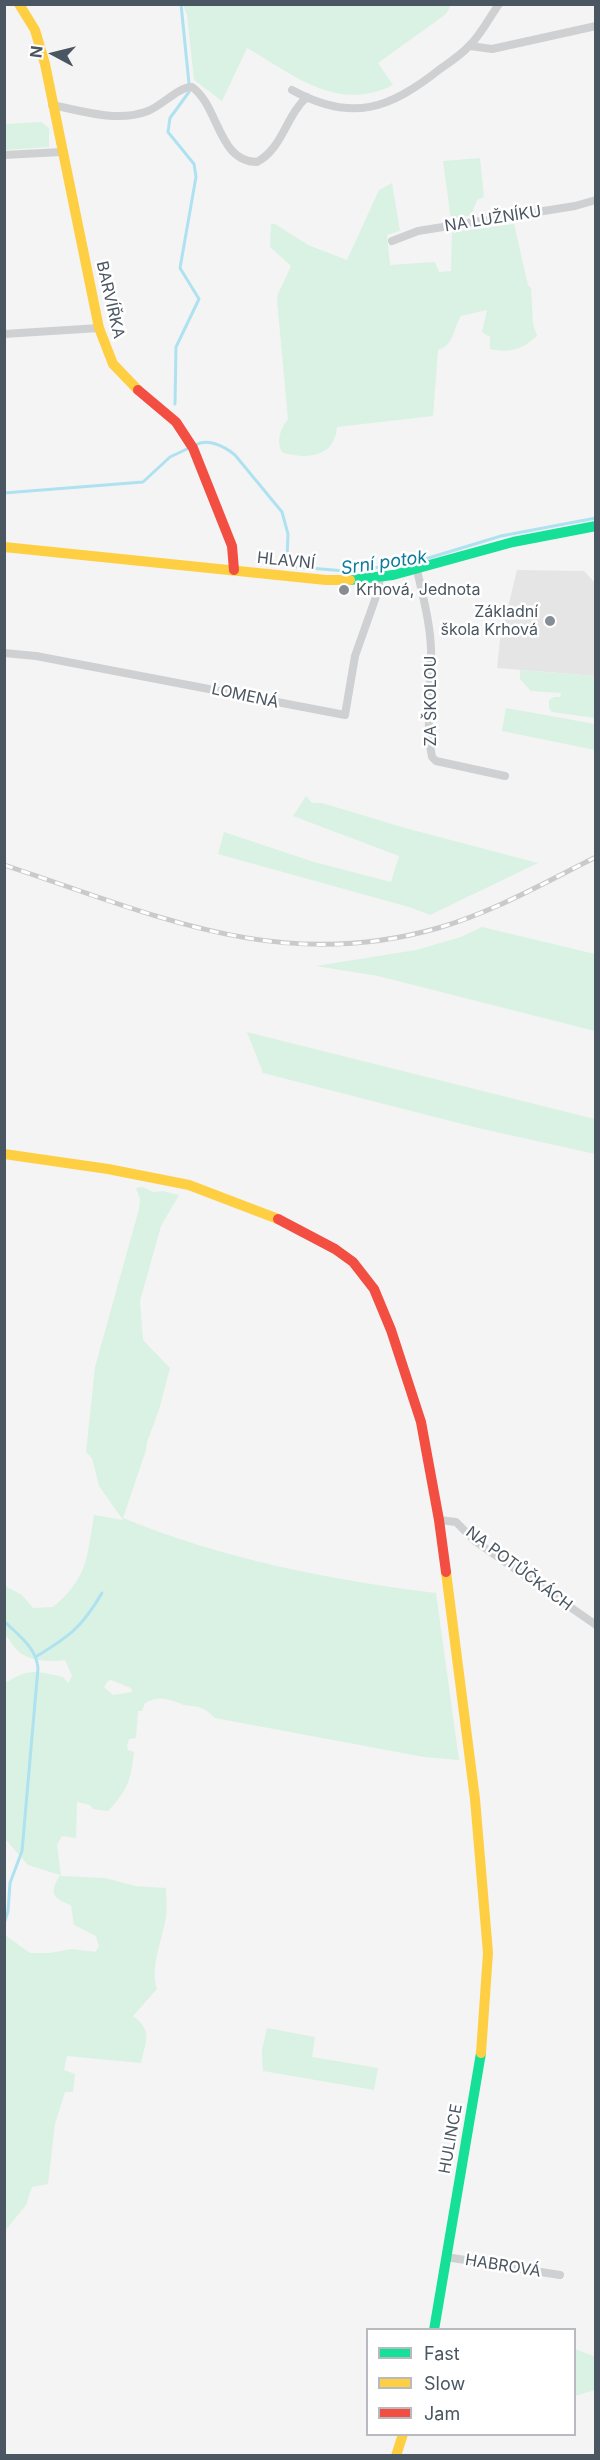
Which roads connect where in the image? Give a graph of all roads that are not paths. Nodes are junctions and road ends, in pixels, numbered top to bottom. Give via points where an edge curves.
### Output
1 (19, 4) edge
2 (499, 4) edge
3 (596, 26) edge
4 (470, 46) junction
5 (292, 90) dead end
6 (307, 98) junction
7 (52, 105) junction
8 (61, 152) junction
9 (4, 155) edge
10 (596, 200) edge
11 (392, 241) dead end
12 (99, 328) junction
13 (4, 334) edge
14 (596, 526) edge
15 (4, 546) edge
16 (234, 570) junction
17 (417, 570) junction
18 (380, 578) junction
19 (4, 653) edge
20 (505, 776) dead end
21 (4, 1154) edge
22 (439, 1520) junction
23 (596, 1625) edge
24 (446, 2257) junction
25 (560, 2275) dead end
26 (434, 2328) edge
27 (402, 2436) edge
28 (396, 2456) edge

1 - 7 main road, BARVÍŘKA via 35,30
2 - 4 street
3 - 4 street via 492,49
4 - 6 street via 425,82 384,104 358,110
5 - 6 street
6 - 7 street via 296,109 276,145 258,162 246,161 233,153 201,95 192,87 183,88 148,111 132,114 110,116
7 - 8 main road, BARVÍŘKA
8 - 9 street
8 - 12 main road, BARVÍŘKA
10 - 11 street, NA LUŽNÍKU via 418,231
12 - 13 street
12 - 16 main road, BARVÍŘKA via 113,364 176,422 191,445 232,546
14 - 17 main road, HLAVNÍ via 512,543
15 - 16 main road, HLAVNÍ
16 - 18 main road, HLAVNÍ via 338,580
17 - 18 main road, HLAVNÍ
17 - 20 street, ZA ŠKOLOU via 429,623 428,713 432,757
18 - 19 street, LOMENÁ via 357,647 345,716
21 - 22 main road, HULINCE via 189,1185 283,1221 344,1255 374,1289 398,1349 421,1422
22 - 23 street, NA POTŮČKÁCH via 456,1522 476,1541
22 - 24 main road, HULINCE via 476,1799 488,1953 483,2038
24 - 25 street, HABROVÁ
24 - 26 main road, HULINCE
27 - 28 main road

